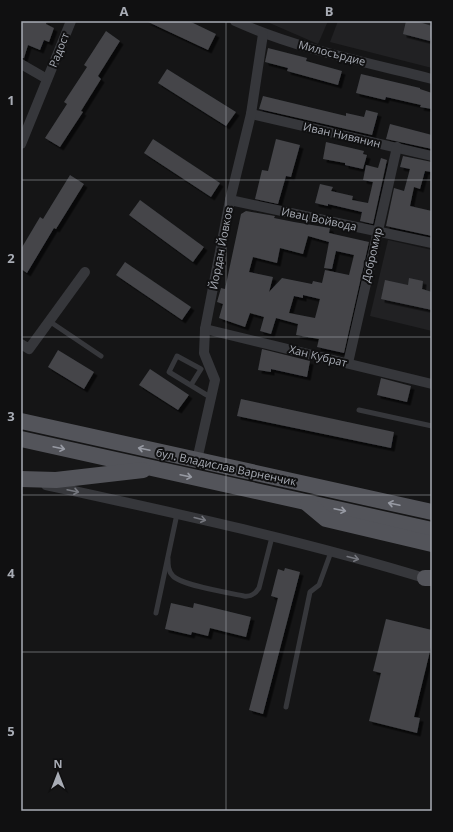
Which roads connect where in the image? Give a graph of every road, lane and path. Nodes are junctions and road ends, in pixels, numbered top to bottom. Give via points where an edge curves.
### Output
1 (71, 21) edge
2 (235, 21) edge
3 (263, 34) junction
4 (21, 64) edge
5 (47, 79) junction
6 (432, 79) edge
7 (251, 114) junction
8 (22, 138) edge
9 (397, 147) junction
10 (432, 156) edge
11 (230, 200) junction
12 (378, 231) junction
13 (432, 243) edge
14 (85, 272) dead end
15 (49, 321) junction
16 (205, 329) junction
17 (21, 344) edge
18 (101, 356) dead end
19 (348, 364) junction
20 (432, 384) edge
21 (191, 385) junction
22 (210, 397) junction
23 (359, 410) dead end
24 (21, 422) edge
25 (432, 426) edge
26 (21, 439) edge
27 (197, 460) junction
28 (154, 469) junction
29 (21, 479) edge
30 (305, 502) junction
31 (432, 512) edge
32 (178, 514) junction
33 (432, 530) edge
34 (272, 537) junction
35 (432, 544) edge
36 (331, 552) junction
37 (168, 558) junction
38 (430, 579) edge
39 (156, 613) dead end
40 (286, 707) dead end

1 - 5 street, Радост
2 - 3 street, Милосърдие
3 - 6 street, Милосърдие
3 - 7 street, Йордан Йовков
4 - 5 street, Радост
5 - 8 street, Радост
7 - 9 street, Иван Нивянин
7 - 11 street, Йордан Йовков
9 - 10 street, Иван Нивянин
9 - 12 street, Добромир
11 - 12 street, Ивац Войвода
11 - 16 street, Йордан Йовков
12 - 13 street, Ивац Войвода
12 - 19 street, Добромир
14 - 15 street
15 - 17 street via 29,349
15 - 18 lane
16 - 19 street, Хан Кубрат
16 - 22 street, Йордан Йовков via 204,353 215,380
19 - 20 street, Хан Кубрат
21 - 21 lane via 169,372 177,356 200,369
21 - 22 lane
22 - 27 street, Йордан Йовков
23 - 25 lane
27 -> 24 main road, бул. Владислав Варненчик
26 -> 28 main road, бул. Владислав Варненчик
31 -> 27 main road, бул. Владислав Варненчик
28 - 29 main road via 56,480
28 -> 30 main road, бул. Владислав Варненчик
29 -> 32 street
30 -> 33 main road, бул. Владислав Варненчик
30 - 35 main road via 326,519
32 -> 34 street
32 - 37 lane
34 - 36 street
34 - 37 lane via 259,588 251,596 178,580 169,571
36 -> 38 street
36 - 40 lane via 319,585 310,592
37 - 39 lane

